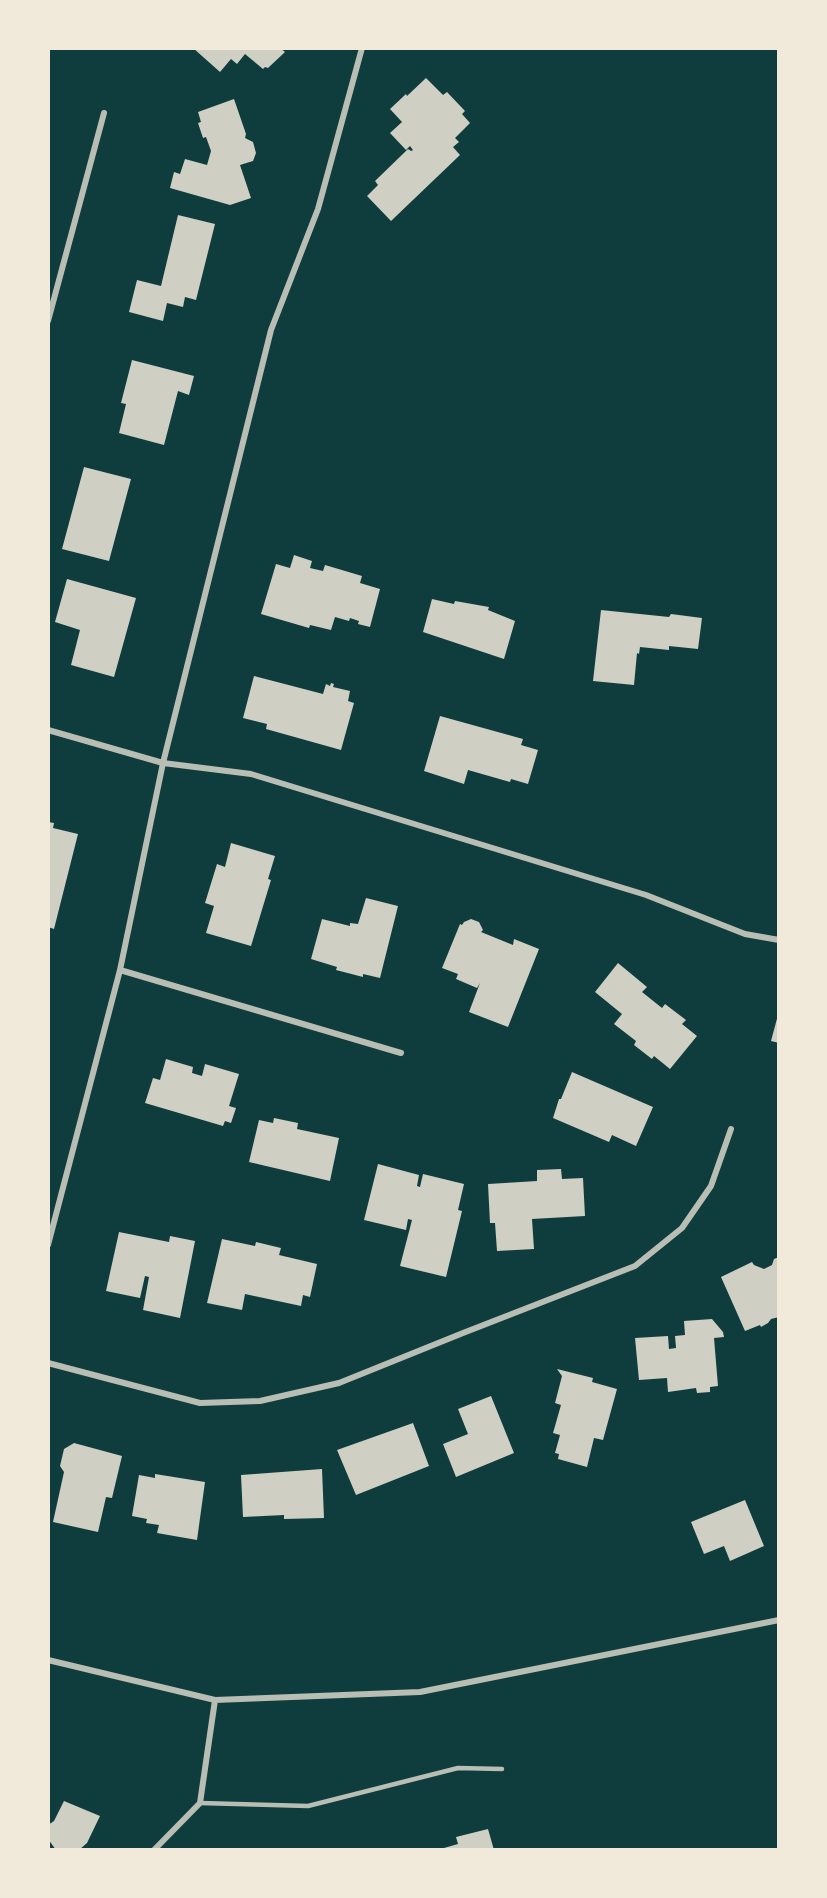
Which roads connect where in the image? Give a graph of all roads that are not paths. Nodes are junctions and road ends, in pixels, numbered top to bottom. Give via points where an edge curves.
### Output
1 (362, 48) edge
2 (104, 113) dead end
3 (48, 321) edge
4 (48, 730) edge
5 (163, 762) junction
6 (779, 940) edge
7 (120, 970) junction
8 (401, 1053) dead end
9 (731, 1129) dead end
10 (48, 1245) edge
11 (48, 1363) edge
12 (779, 1620) edge
13 (48, 1660) edge
14 (215, 1700) junction
15 (502, 1769) dead end
16 (200, 1803) junction
17 (154, 1850) edge

1 - 5 street via 318,209 271,330
2 - 3 street
4 - 5 street
5 - 6 street via 250,774 646,895 745,934
5 - 7 street
7 - 8 street
7 - 10 street
9 - 11 street via 711,1186 682,1228 635,1266 339,1383 260,1401 200,1403
12 - 14 street via 420,1692
13 - 14 street
14 - 16 street
15 - 16 lane via 458,1768 308,1806
16 - 17 street

